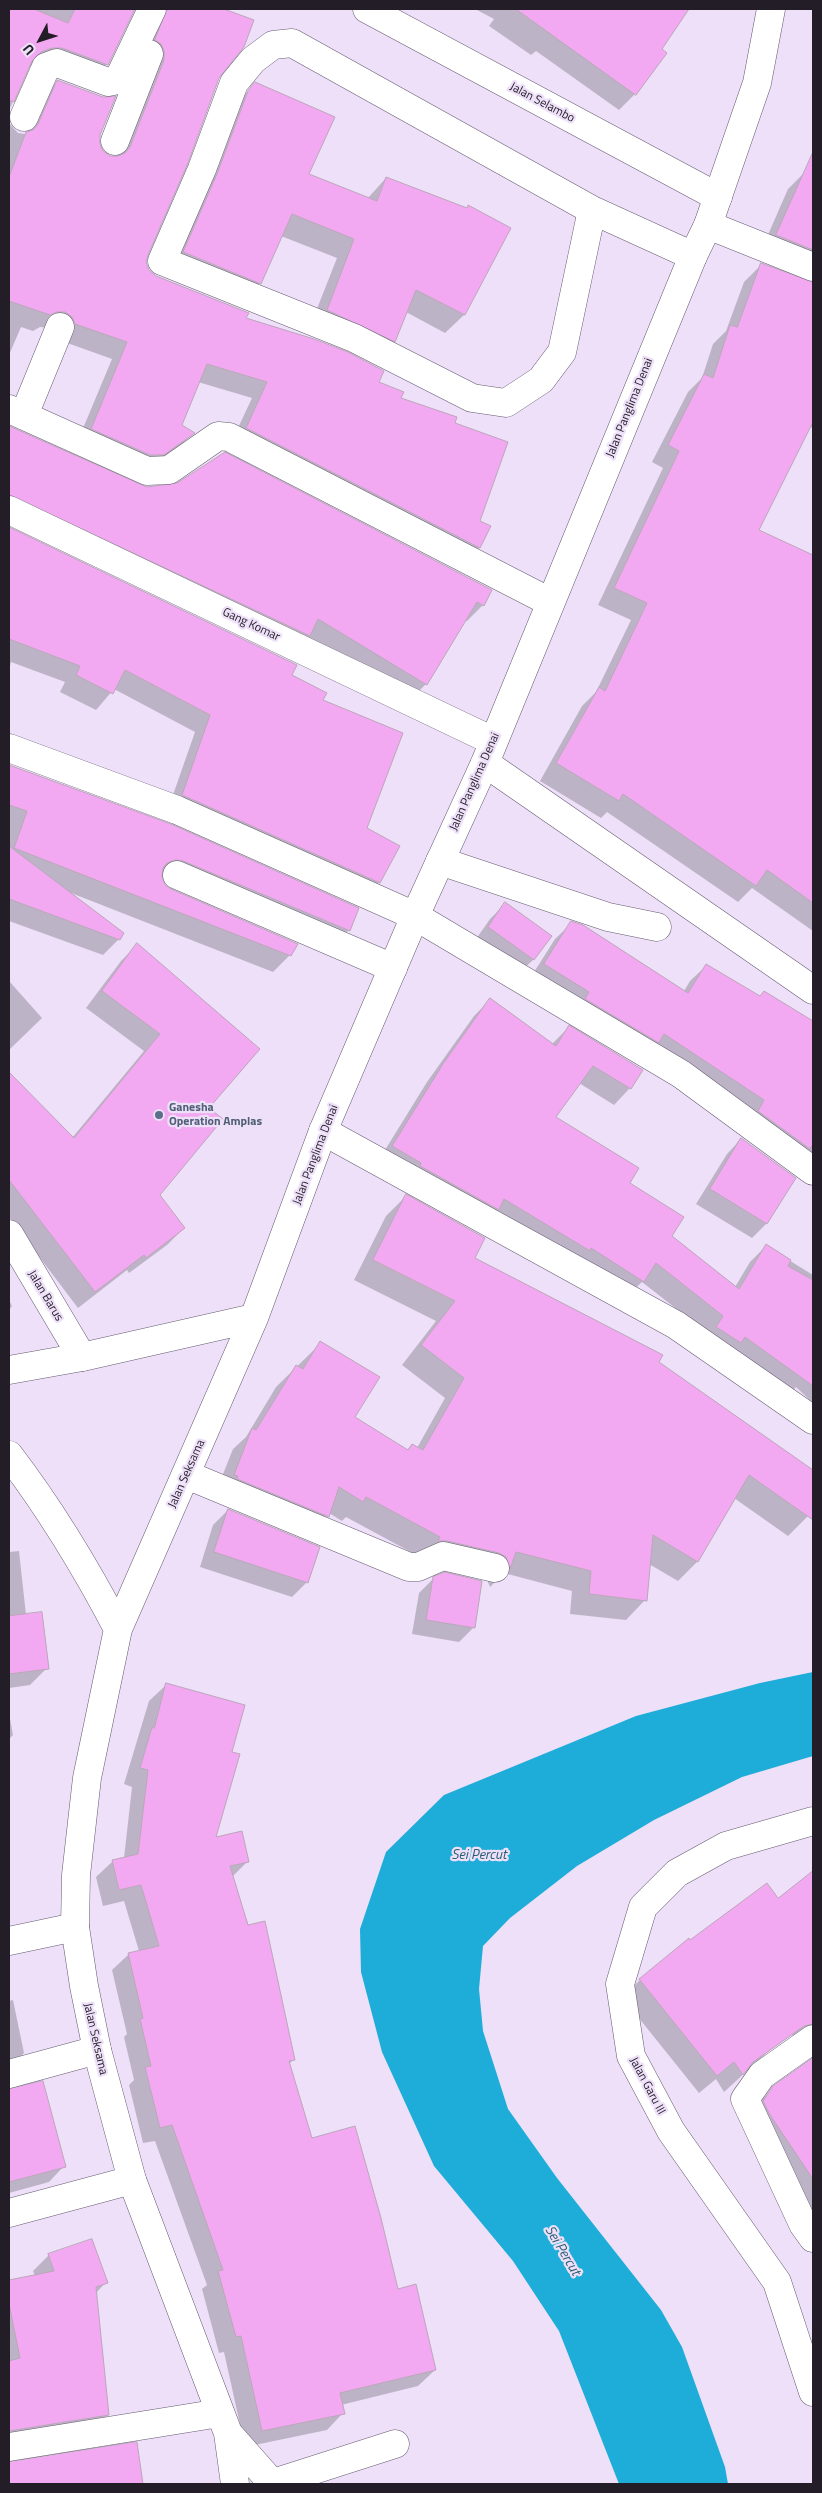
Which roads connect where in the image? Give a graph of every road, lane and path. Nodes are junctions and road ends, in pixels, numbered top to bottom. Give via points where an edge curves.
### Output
1 (152, 9) edge
2 (168, 9) edge
3 (367, 9) edge
4 (771, 9) edge
5 (24, 118) dead end
6 (115, 141) dead end
7 (718, 197) junction
8 (592, 210) junction
9 (708, 225) junction
10 (693, 256) junction
11 (813, 268) edge
12 (60, 327) dead end
13 (16, 412) edge
14 (9, 510) edge
15 (550, 602) junction
16 (9, 748) edge
17 (489, 752) junction
18 (440, 861) junction
19 (177, 875) dead end
20 (415, 916) junction
21 (657, 927) dead end
22 (393, 968) junction
23 (813, 990) edge
24 (323, 1131) junction
25 (813, 1171) edge
26 (9, 1234) edge
27 (254, 1318) junction
28 (82, 1357) junction
29 (9, 1370) edge
30 (813, 1420) edge
31 (9, 1455) edge
32 (187, 1475) junction
33 (495, 1568) dead end
34 (118, 1629) junction
35 (813, 1822) edge
36 (75, 1927) junction
37 (9, 1941) edge
38 (813, 2038) edge
39 (97, 2050) junction
40 (9, 2074) edge
41 (132, 2180) junction
42 (9, 2213) edge
43 (813, 2238) edge
44 (813, 2392) edge
45 (224, 2423) junction
46 (395, 2444) dead end
47 (9, 2447) edge
48 (235, 2484) edge
49 (272, 2484) edge

1 - 5 street via 118,80 108,82 57,63 50,64
2 - 6 street
3 - 7 street, Jalan Selambo
4 - 7 street, Jalan Panglima Denai via 757,83
7 - 9 street, Jalan Panglima Denai
8 - 8 street via 292,43 273,45 253,60 234,83 202,169 162,261 354,338 472,398 506,403 541,380 562,352
8 - 10 street
9 - 10 street, Jalan Panglima Denai
9 - 11 street
10 - 15 street, Jalan Panglima Denai
12 - 13 street
13 - 15 street via 147,472 170,470 218,436 229,437
14 - 17 street, Gang Komar
15 - 17 street, Jalan Panglima Denai
16 - 20 street via 177,810
17 - 18 street, Jalan Panglima Denai
17 - 23 street, Gang Komar
18 - 20 street, Jalan Panglima Denai
18 - 21 street via 608,917
19 - 22 street
20 - 22 street, Jalan Panglima Denai
20 - 25 street via 681,1074
22 - 24 street, Jalan Panglima Denai
24 - 27 street, Jalan Panglima Denai
24 - 30 street via 676,1325
26 - 28 street, Jalan Barus
27 - 28 street
27 - 32 street, Jalan Seksama
28 - 29 street
31 - 34 street via 42,1498
32 - 33 street via 409,1567 418,1567 443,1556
32 - 34 street, Jalan Seksama
34 - 36 street, Jalan Seksama via 87,1778 76,1875
35 - 44 street, Jalan Garu III via 726,1846 677,1873 643,1907 620,1984 631,2056 671,2130 777,2282
36 - 37 street
36 - 39 street, Jalan Seksama
38 - 43 street via 762,2075 745,2099 803,2224
39 - 40 street
39 - 41 street, Jalan Seksama
41 - 42 street
41 - 45 street, Jalan Seksama
45 - 47 street
45 - 48 street, Jalan Seksama
45 - 49 street, Jalan Seksama
46 - 49 street

